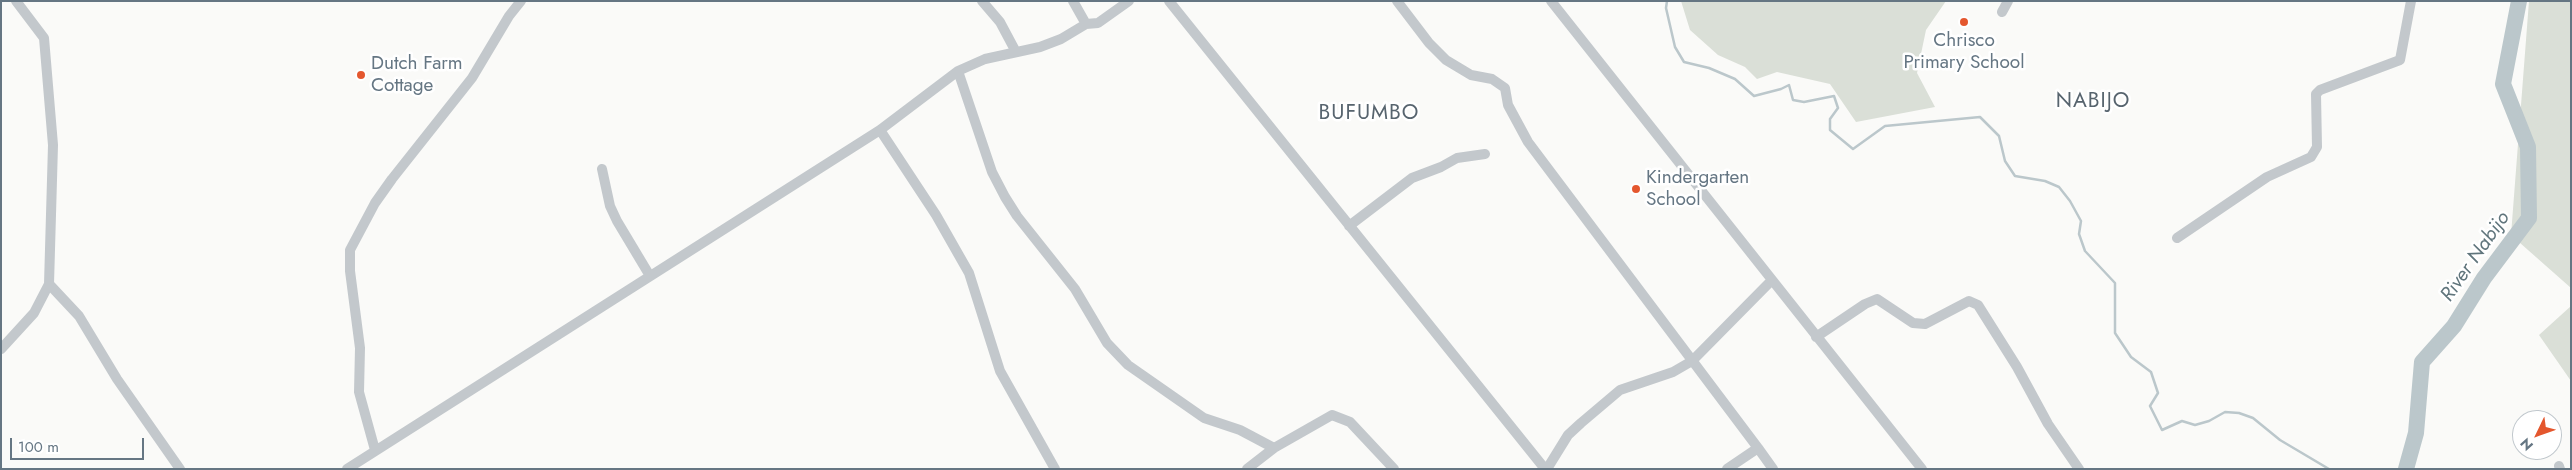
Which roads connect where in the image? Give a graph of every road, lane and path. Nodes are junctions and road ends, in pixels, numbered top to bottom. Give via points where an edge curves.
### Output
1 (16, 1) edge
2 (521, 1) edge
3 (982, 1) edge
4 (1073, 1) edge
5 (1129, 1) edge
6 (1169, 1) edge
7 (1397, 1) edge
8 (1551, 1) edge
9 (2008, 1) edge
10 (2411, 1) edge
11 (2002, 12) dead end
12 (1086, 24) junction
13 (1016, 52) junction
14 (958, 71) junction
15 (880, 130) junction
16 (1485, 154) dead end
17 (602, 169) dead end
18 (1350, 226) junction
19 (2177, 238) dead end
20 (650, 276) junction
21 (1772, 281) junction
22 (50, 284) junction
23 (1816, 337) junction
24 (1, 349) edge
25 (1692, 361) junction
26 (1274, 448) junction
27 (1758, 448) junction
28 (375, 450) junction
29 (180, 469) edge
30 (347, 469) edge
31 (1055, 469) edge
32 (1247, 469) edge
33 (1394, 469) edge
34 (1546, 469) edge
35 (1727, 469) edge
36 (1773, 469) edge
37 (1922, 469) edge
38 (2079, 469) edge

1 - 22 street via 44,38 53,145
2 - 28 street via 472,78 375,203 350,250 360,348 359,392
3 - 13 street via 1000,22
4 - 12 street
5 - 12 street via 1098,23
6 - 18 street
7 - 25 street via 1446,60 1471,75 1492,79 1505,88 1508,104 1528,142
8 - 21 street
9 - 11 street
10 - 19 street via 2400,60 2316,94 2317,147 2311,157 2267,177
12 - 13 street via 1047,44
13 - 14 street via 985,59
14 - 15 street
14 - 26 street via 992,172 1005,197 1075,289 1107,343 1128,365 1204,418 1240,430
15 - 20 street
15 - 31 street via 936,215 969,273 1000,371
16 - 18 street via 1458,158 1412,178
17 - 20 street via 610,206
18 - 34 street
20 - 28 street
21 - 23 street
21 - 25 street
22 - 24 street via 34,313
22 - 29 street via 79,316 117,379
23 - 37 street
23 - 38 street via 1864,304 1877,299 1913,324 1925,324 1969,301 1978,305 2048,424
25 - 27 street
25 - 34 street via 1673,372 1620,390 1568,435
26 - 32 street
26 - 33 street via 1332,415 1350,422
27 - 35 street
27 - 36 street
28 - 30 street

